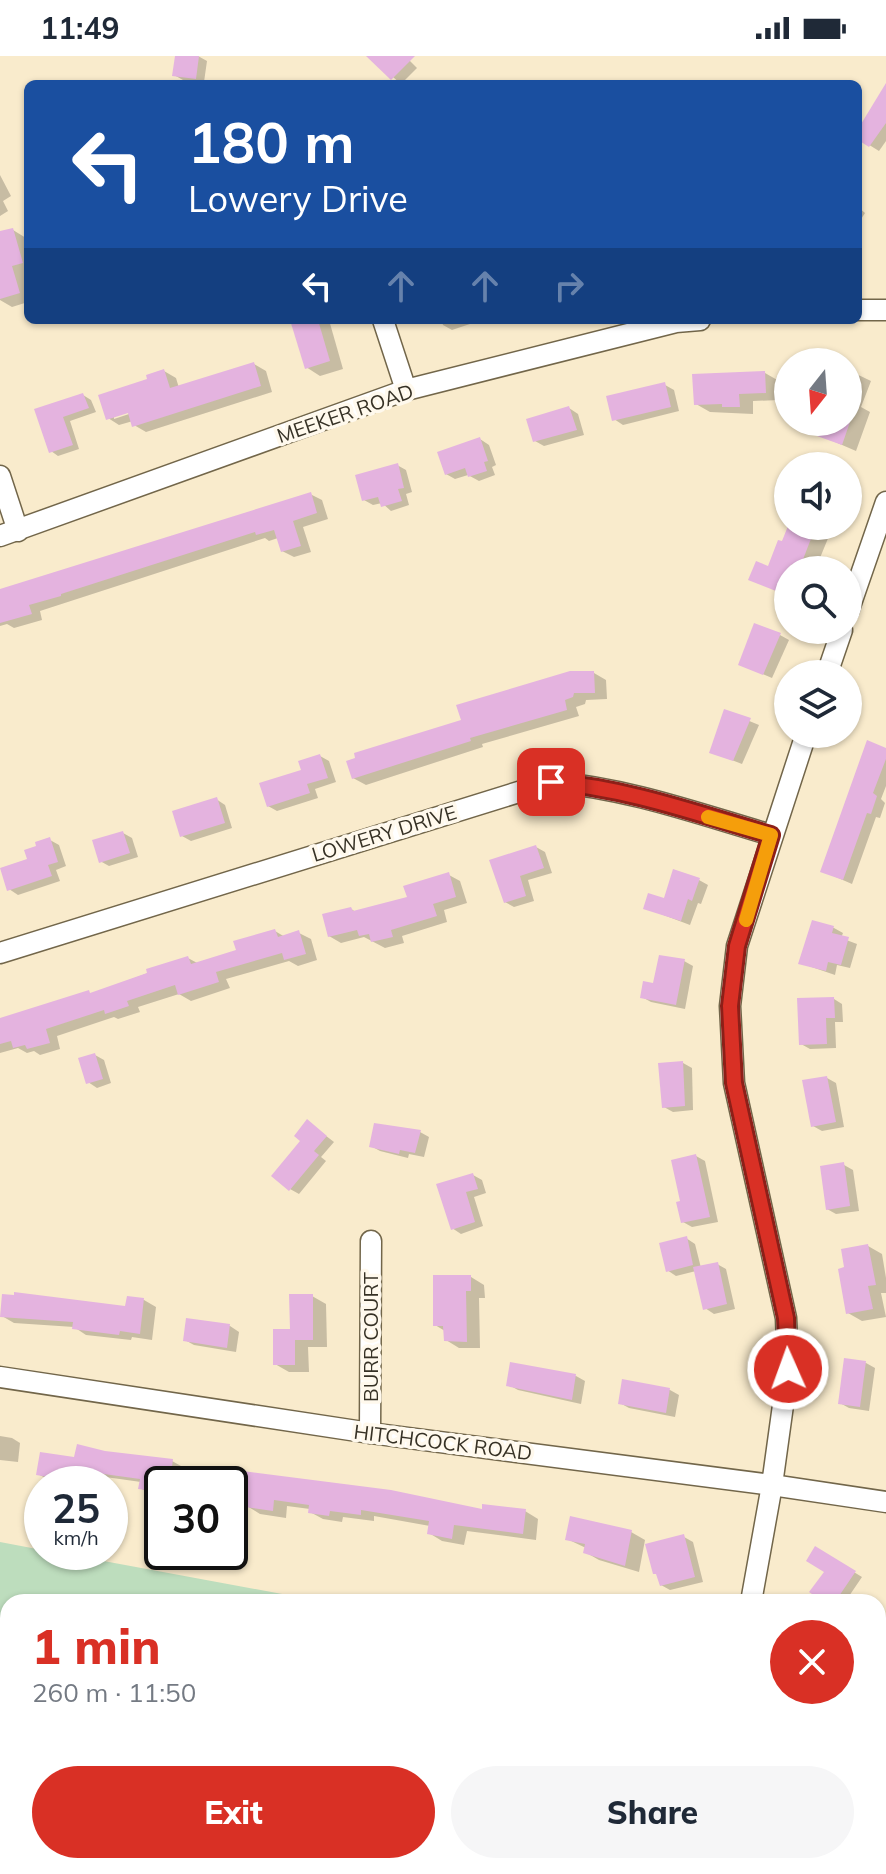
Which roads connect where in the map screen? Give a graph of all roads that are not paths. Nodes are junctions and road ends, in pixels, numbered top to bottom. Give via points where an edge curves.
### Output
1 (862, 310) edge
2 (886, 310) edge
3 (384, 324) edge
4 (668, 324) edge
5 (406, 390) junction
6 (0, 476) edge
7 (886, 502) edge
8 (9, 534) edge
9 (862, 571) edge
10 (801, 748) edge
11 (771, 835) junction
12 (0, 953) edge
13 (371, 1241) dead end
14 (0, 1377) edge
15 (370, 1433) junction
16 (772, 1485) junction
17 (886, 1502) edge
18 (752, 1594) edge

1 - 2 street
3 - 5 street
4 - 5 street, MEEKER ROAD
5 - 8 street, MEEKER ROAD
6 - 8 street
7 - 9 street
10 - 11 street
11 - 12 street, LOWERY DRIVE via 642,797 551,782
11 - 16 street via 737,946 730,1006 734,1083 786,1318 788,1369
13 - 15 street, BURR COURT
14 - 15 street, HITCHCOCK ROAD
15 - 16 street, HITCHCOCK ROAD
16 - 17 street, HITCHCOCK ROAD
16 - 18 street

